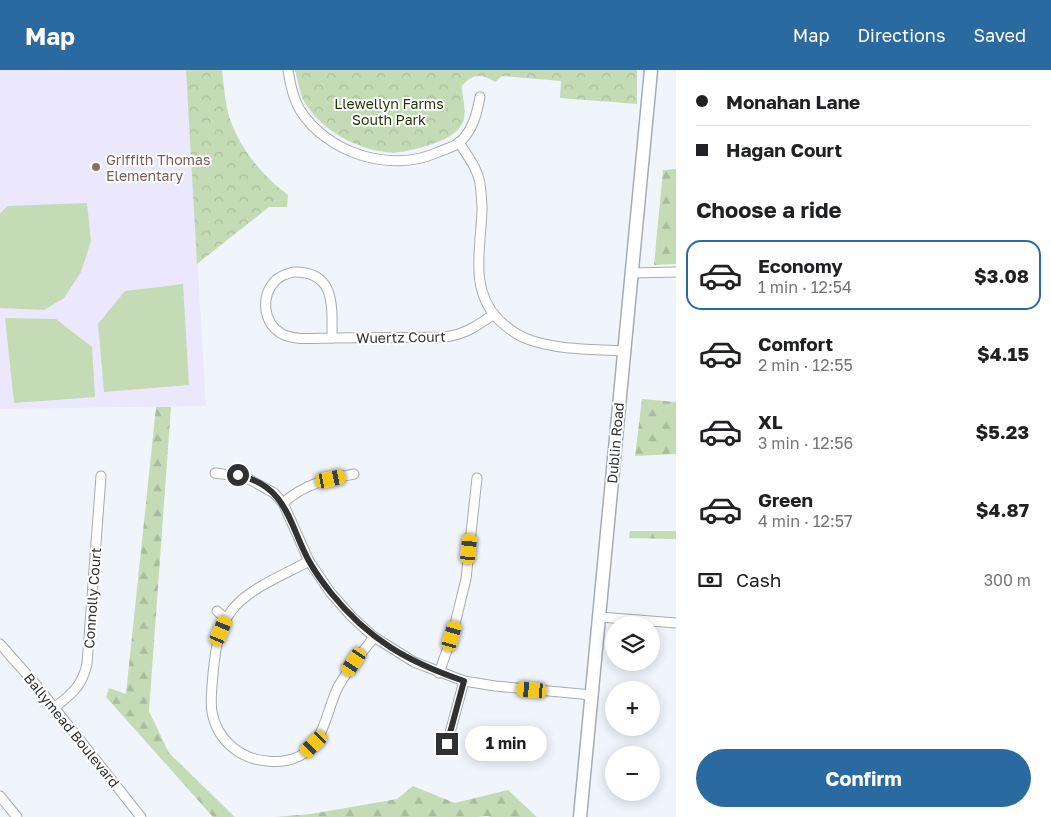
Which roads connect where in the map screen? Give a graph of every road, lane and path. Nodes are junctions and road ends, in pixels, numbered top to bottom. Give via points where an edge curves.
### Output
1 (288, 70) edge
2 (651, 70) edge
3 (480, 97) dead end
4 (460, 142) junction
5 (676, 272) edge
6 (631, 273) junction
7 (494, 314) junction
8 (332, 338) junction
9 (624, 351) junction
10 (216, 473) dead end
11 (354, 474) dead end
12 (101, 476) dead end
13 (477, 478) dead end
14 (283, 502) junction
15 (309, 561) junction
16 (217, 611) dead end
17 (600, 616) junction
18 (226, 618) junction
19 (676, 623) edge
20 (374, 637) junction
21 (0, 644) edge
22 (439, 672) junction
23 (464, 681) junction
24 (592, 695) junction
25 (54, 708) junction
26 (447, 744) dead end
27 (0, 796) edge
28 (17, 817) edge
29 (141, 817) edge
30 (580, 817) edge

1 - 4 street via 300,110 322,135 341,147 400,161 416,160
2 - 6 main road, Dublin Road
3 - 4 street via 476,119
4 - 7 street via 477,171 479,181 482,208 478,273 485,301
5 - 6 street
6 - 9 main road, Dublin Road
7 - 8 street, Wuertz Court via 458,335
7 - 9 street via 504,326 533,341
8 - 8 street, Wuertz Court via 332,304 324,283 302,272 293,272 276,280 265,303 274,328 290,337
9 - 17 main road, Dublin Road
10 - 14 street via 252,479
11 - 14 street via 302,488
12 - 25 street, Connolly Court via 87,664 84,678 76,689
13 - 22 street via 466,579 455,627
14 - 15 street
15 - 18 street via 242,600
15 - 20 street via 330,592
16 - 18 street
17 - 19 street
17 - 24 main road, Dublin Road
18 - 20 street via 214,659 213,717 230,746 244,756 260,761 295,758 314,744 339,685
20 - 22 street via 414,662
21 - 25 street, Ballymead Boulevard
22 - 23 street
23 - 24 street
23 - 26 street
24 - 30 main road, Dublin Road
25 - 29 street, Ballymead Boulevard
27 - 28 street

